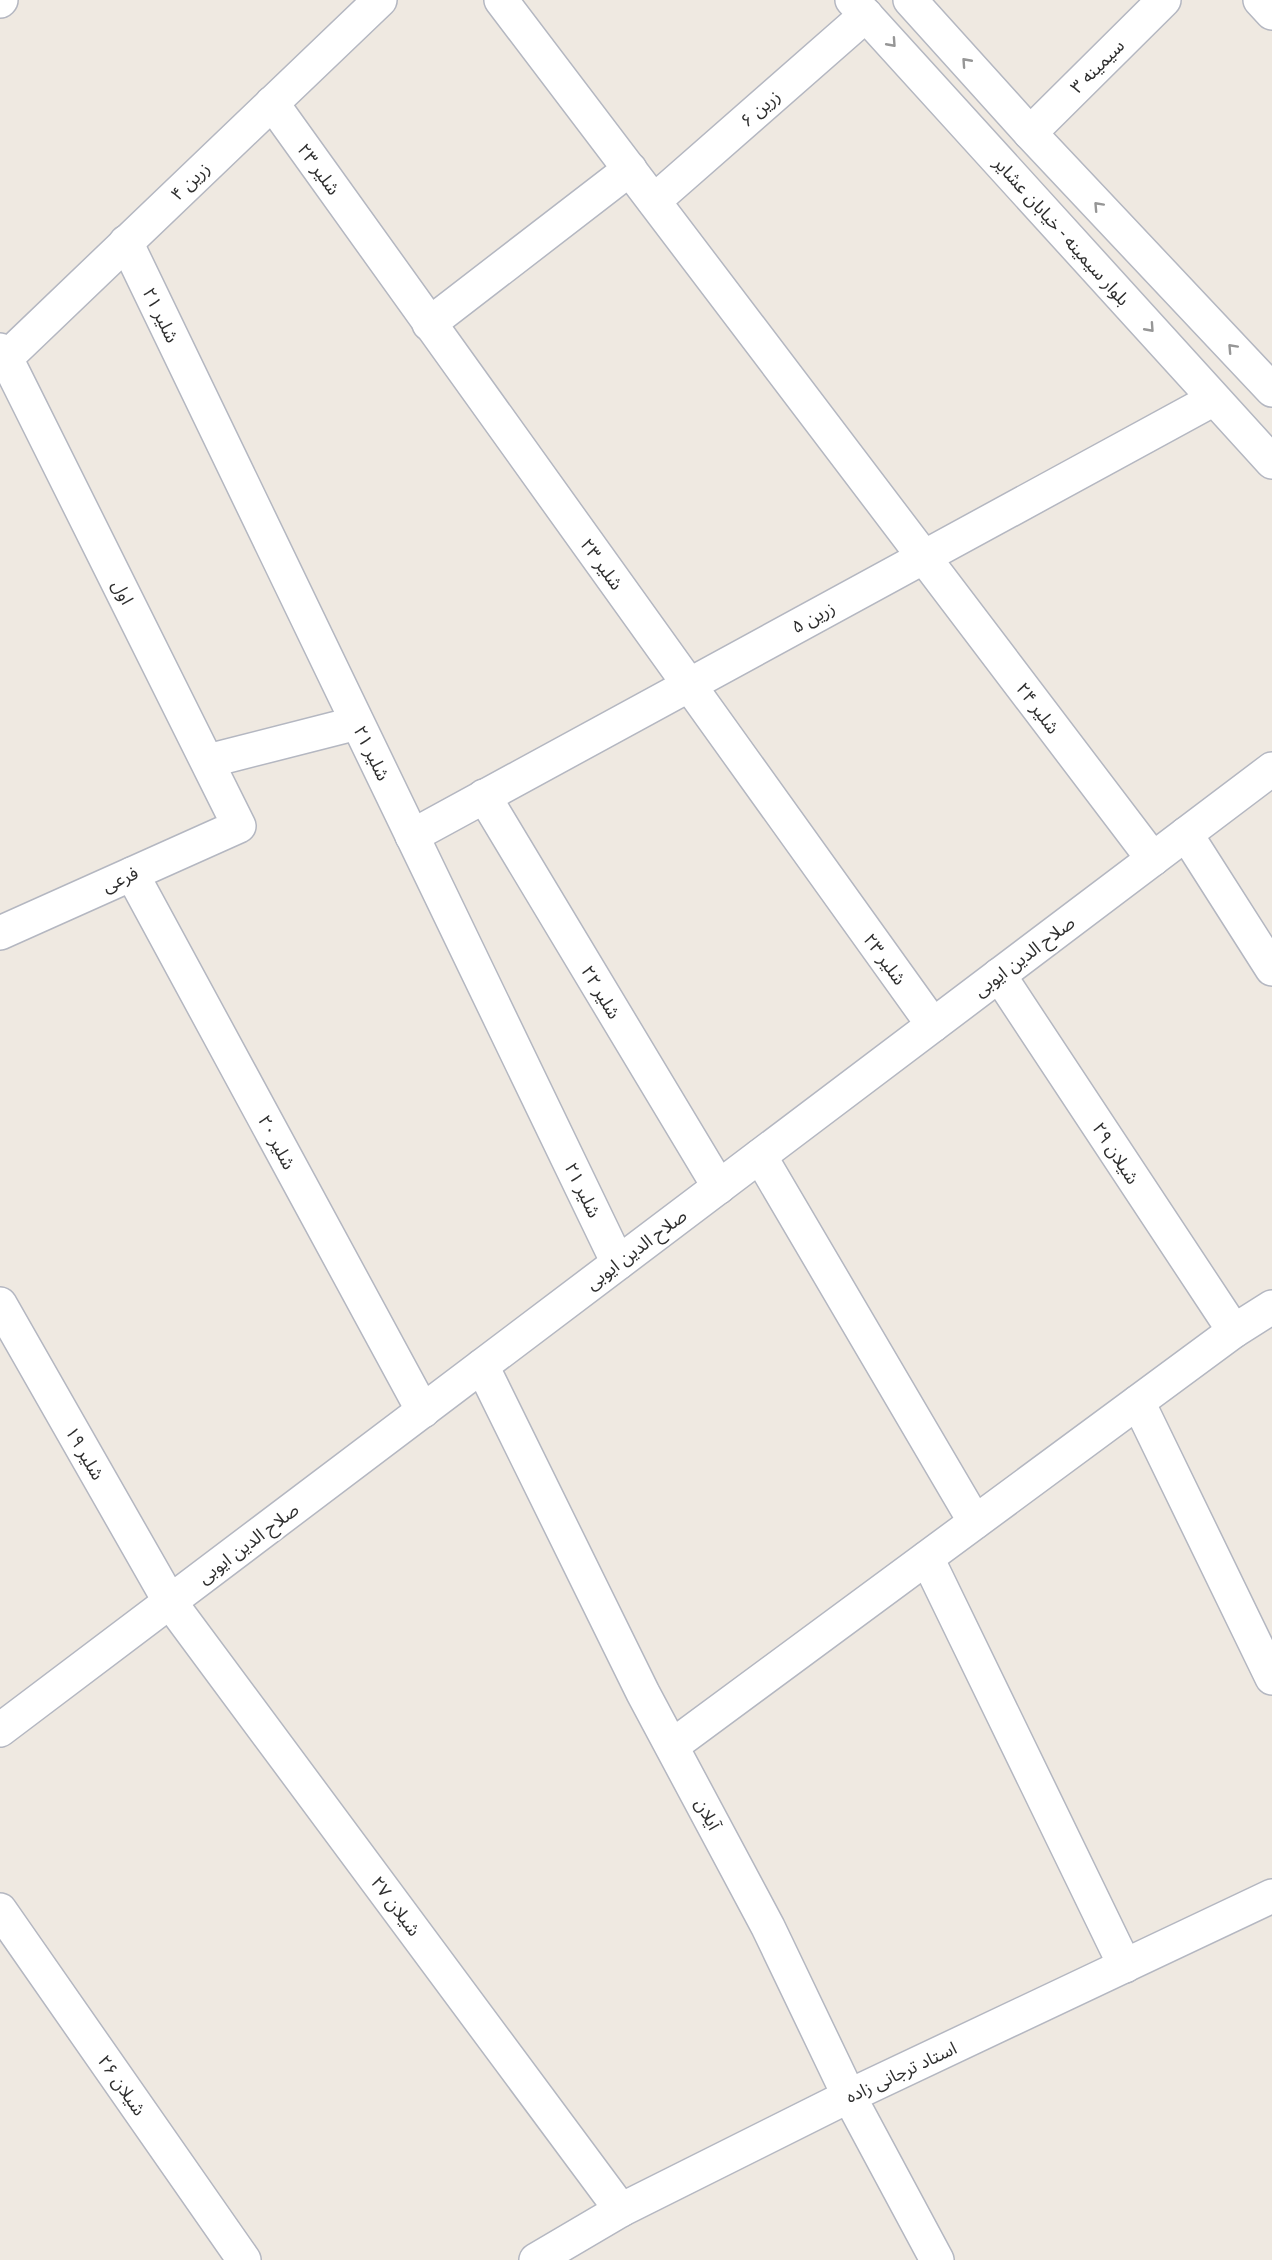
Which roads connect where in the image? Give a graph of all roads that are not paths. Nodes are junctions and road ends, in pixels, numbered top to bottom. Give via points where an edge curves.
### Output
1 (380, 0) edge
2 (501, 0) edge
3 (909, 0) edge
4 (1164, 0) edge
5 (1260, 0) edge
6 (859, 7) edge
7 (1272, 13) edge
8 (272, 104) junction
9 (1030, 133) junction
10 (630, 169) junction
11 (654, 201) junction
12 (126, 243) junction
13 (429, 324) junction
14 (2, 356) edge
15 (1272, 390) edge
16 (1214, 399) junction
17 (1272, 462) edge
18 (924, 557) junction
19 (689, 685) junction
20 (357, 723) junction
21 (208, 761) junction
22 (1272, 769) edge
23 (484, 796) junction
24 (239, 826) joint
25 (1186, 834) junction
26 (412, 836) junction
27 (1153, 859) junction
28 (132, 874) junction
29 (0, 933) edge
30 (1272, 969) edge
31 (999, 975) junction
32 (933, 1025) junction
33 (760, 1156) junction
34 (719, 1187) junction
35 (618, 1263) junction
36 (0, 1304) edge
37 (1272, 1307) edge
38 (1234, 1331) junction
39 (482, 1366) junction
40 (1138, 1402) junction
41 (423, 1411) junction
42 (975, 1522) junction
43 (927, 1557) junction
44 (170, 1602) junction
45 (1272, 1678) edge
46 (0, 1730) edge
47 (672, 1746) junction
48 (1272, 1896) edge
49 (0, 1910) edge
50 (1125, 1966) junction
51 (849, 2096) junction
52 (621, 2210) junction
53 (244, 2260) edge
54 (536, 2260) edge
55 (937, 2260) edge

1 - 8 street, زرین ۴
2 - 10 street, شلیر ۲۴
9 -> 3 street
4 - 9 street, سیمینه ۳
5 - 7 street
6 - 11 street, زرین ۶
6 -> 16 street, بلوار سیمینه - خیابان عشایر
8 - 12 street, زرین ۴
8 - 13 street, شلیر ۲۳
15 -> 9 street
10 - 11 street, شلیر ۲۴
10 - 13 street
11 - 18 street, شلیر ۲۴
12 - 14 street, زرین ۴
12 - 20 street, شلیر ۲۱
13 - 19 street, شلیر ۲۳
14 - 21 street, اول
16 - 17 street, بلوار سیمینه - خیابان عشایر
16 - 18 street, زرین ۵
18 - 19 street, زرین ۵
18 - 27 street, شلیر ۲۴
19 - 23 street, زرین ۵
19 - 32 street, شلیر ۲۳
20 - 21 street
20 - 26 street, شلیر ۲۱
21 - 24 street, اول
22 - 25 street, صلاح الدین ایوبی
23 - 26 street, زرین ۵
23 - 34 street, شلیر ۲۲
24 - 28 street, فرعی
25 - 27 street, صلاح الدین ایوبی
25 - 30 street
26 - 35 street, شلیر ۲۱
27 - 31 street, صلاح الدین ایوبی
28 - 29 street, فرعی
28 - 41 street, شلیر ۲۰
31 - 32 street, صلاح الدین ایوبی
31 - 38 street, شیلان ۲۹
32 - 33 street, صلاح الدین ایوبی
33 - 34 street, صلاح الدین ایوبی
33 - 42 street
34 - 35 street, صلاح الدین ایوبی
35 - 39 street, صلاح الدین ایوبی
36 - 44 street, شلیر ۱۹
37 - 38 street
38 - 40 street
39 - 41 street, صلاح الدین ایوبی
39 - 47 street, آیلان
40 - 42 street
40 - 45 street
41 - 44 street, صلاح الدین ایوبی
42 - 43 street
43 - 47 street
43 - 50 street
44 - 46 street, صلاح الدین ایوبی
44 - 52 street, شیلان ۲۷
47 - 51 street, آیلان via 768,1927
48 - 50 street, استاد ترجانی زاده
49 - 53 street, شیلان ۲۶
50 - 51 street, استاد ترجانی زاده
51 - 52 street, استاد ترجانی زاده
51 - 55 street, آیلان
52 - 54 street, استاد ترجانی زاده

